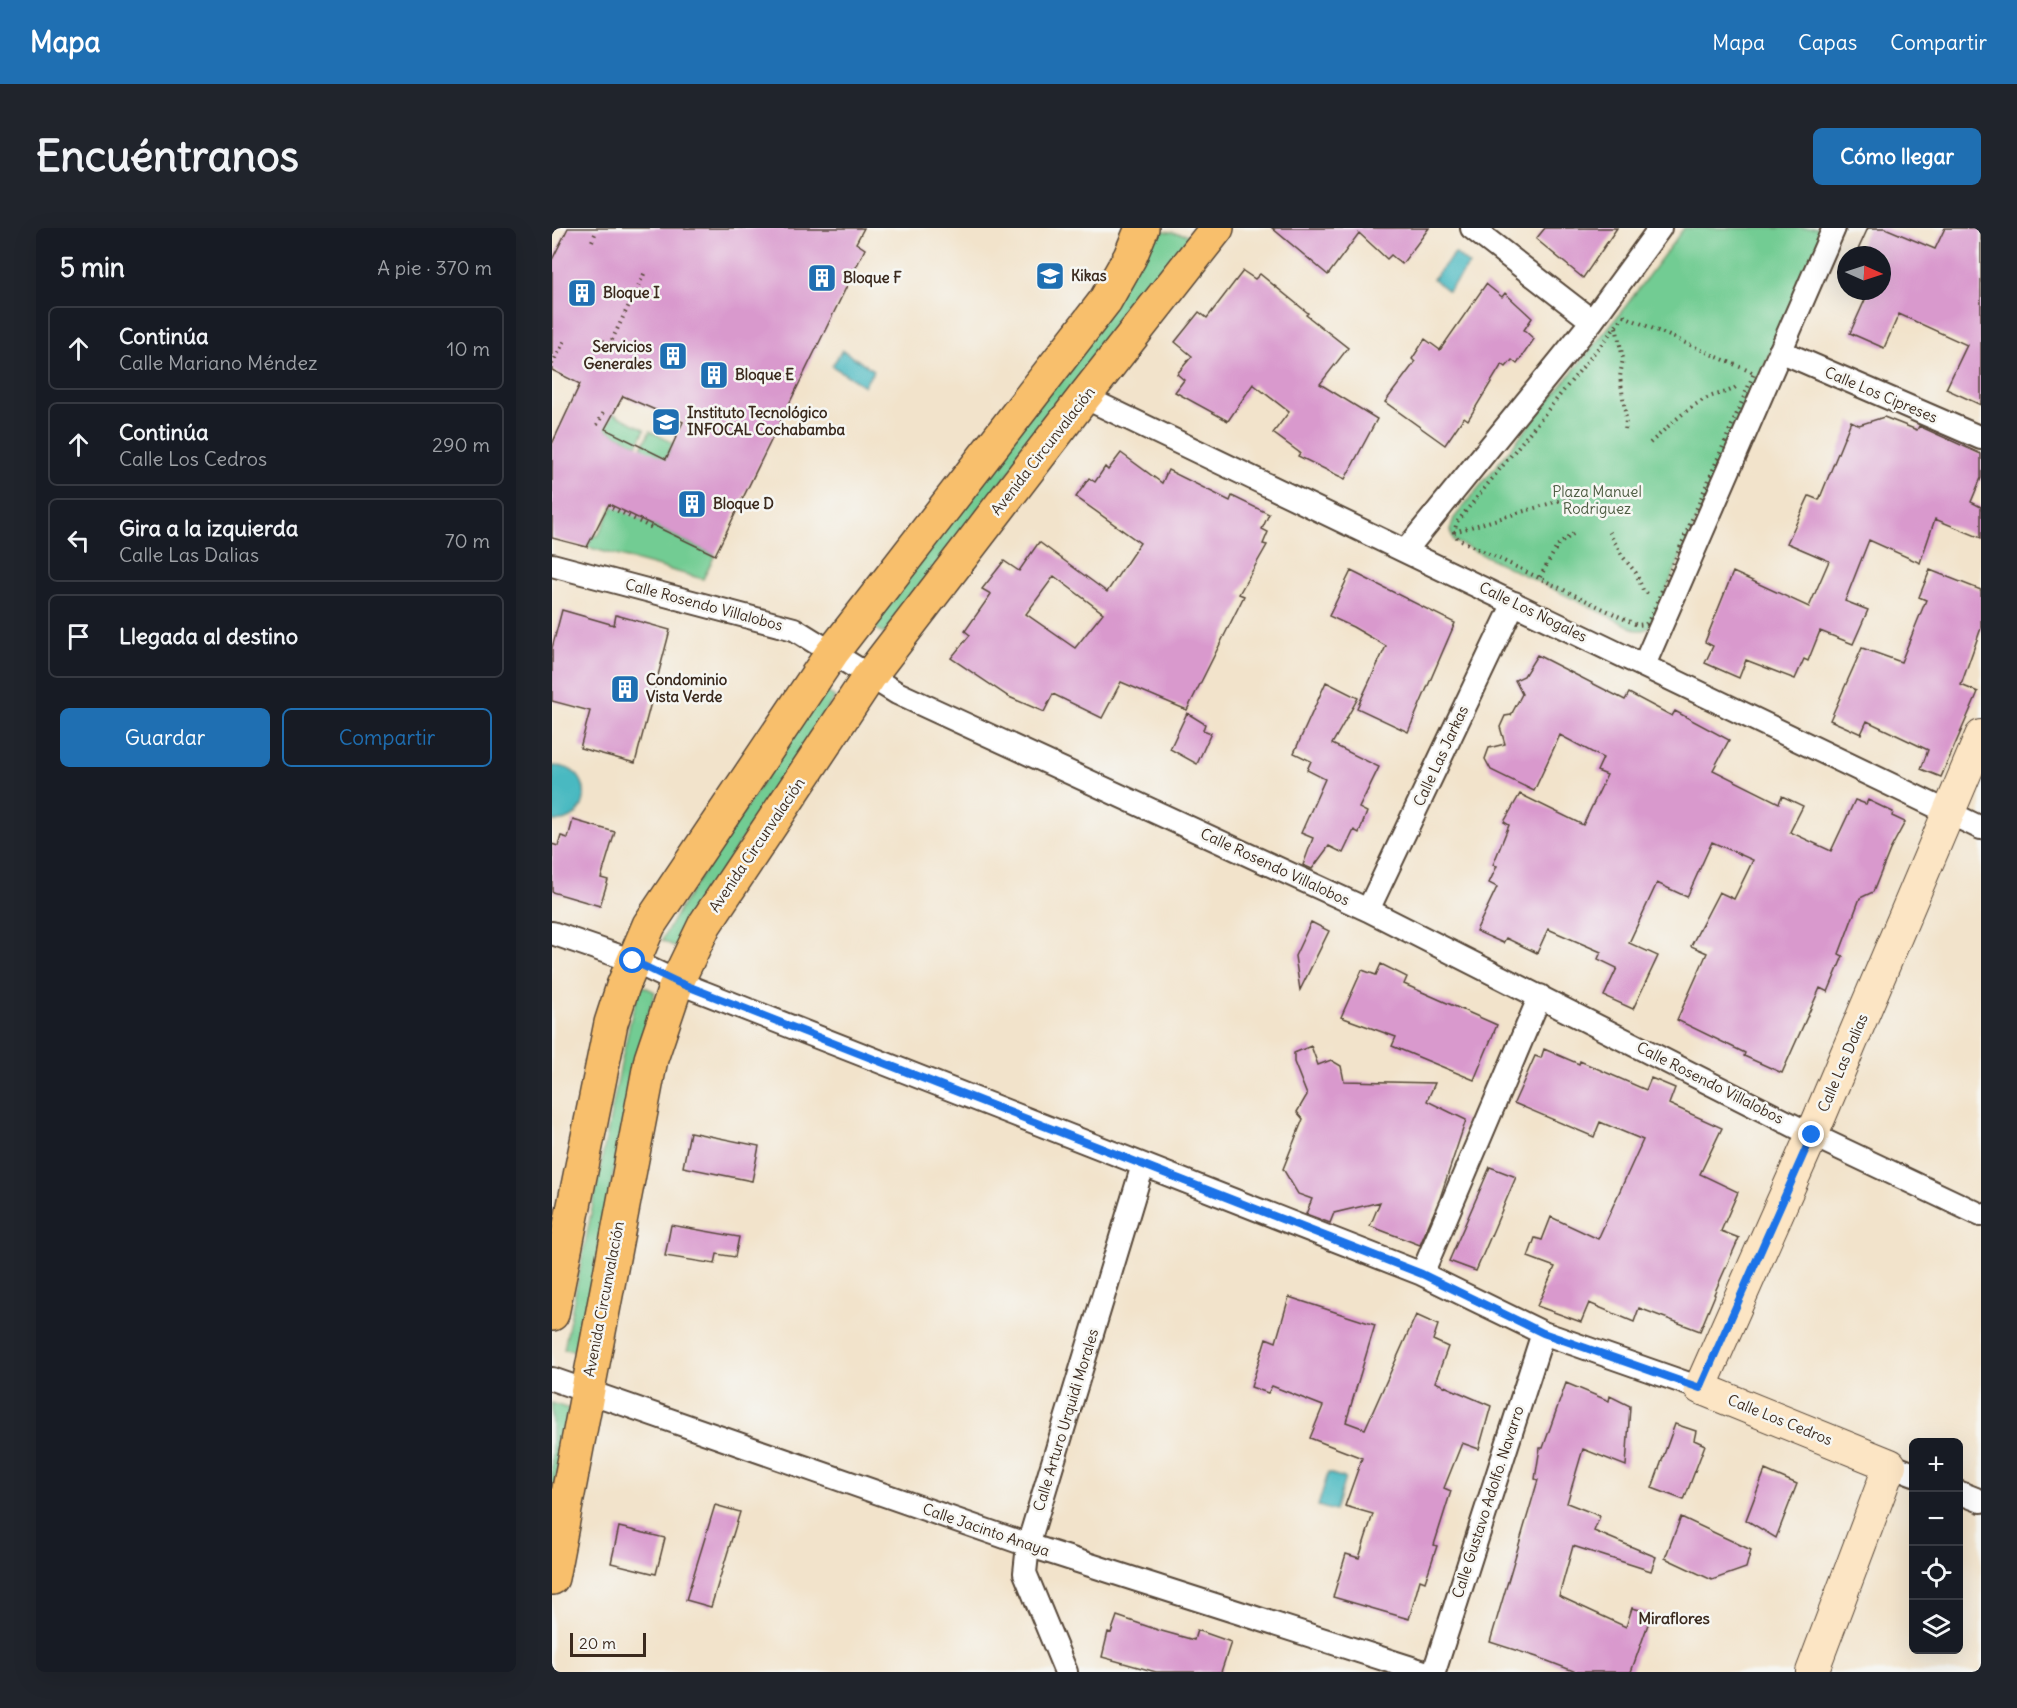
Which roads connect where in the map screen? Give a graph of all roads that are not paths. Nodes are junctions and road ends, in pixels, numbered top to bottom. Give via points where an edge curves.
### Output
1 (1142, 228) edge
2 (1217, 228) edge
3 (1472, 228) edge
4 (1660, 228) edge
5 (1834, 228) edge
6 (1592, 321) junction
7 (1780, 351) junction
8 (1084, 397) junction
9 (1981, 438) edge
10 (1406, 550) junction
11 (552, 565) edge
12 (1514, 603) junction
13 (832, 653) junction
14 (1644, 664) junction
15 (869, 677) junction
16 (1981, 736) edge
17 (1948, 812) junction
18 (1981, 828) edge
19 (1368, 910) junction
20 (552, 933) edge
21 (633, 961) junction
22 (677, 982) junction
23 (1540, 996) junction
24 (1812, 1135) junction
25 (1143, 1165) junction
26 (1981, 1215) edge
27 (1422, 1274) junction
28 (552, 1314) edge
29 (1543, 1333) junction
30 (552, 1379) edge
31 (1700, 1388) junction
32 (587, 1390) junction
33 (1902, 1469) edge
34 (1963, 1494) edge
35 (1981, 1501) edge
36 (1028, 1545) junction
37 (552, 1578) edge
38 (1066, 1672) edge
39 (1424, 1672) edge
40 (1434, 1672) edge
41 (1812, 1672) edge

1 - 13 highway via 1105,301
2 - 8 highway, Avenida Circunvalación
3 - 6 street
4 - 6 street
5 - 7 street
6 - 10 street
7 - 9 street, Calle Los Cipreses
7 - 14 street
8 - 10 street, Calle Los Nogales
8 - 15 highway, Avenida Circunvalación
10 - 12 street, Calle Los Nogales
11 - 13 street, Calle Rosendo Villalobos via 794,629
12 - 14 street, Calle Los Nogales
12 - 19 street, Calle Las Jarkas
13 - 15 street, Calle Rosendo Villalobos
13 - 21 highway via 649,925
14 - 17 street, Calle Los Nogales
15 - 19 street, Calle Rosendo Villalobos
15 - 22 highway, Avenida Circunvalación via 705,924
16 - 17 street, Calle Las Dalias
17 - 18 street, Calle Los Nogales
17 - 24 street, Calle Las Dalias
19 - 23 street, Calle Rosendo Villalobos
20 - 21 street, Calle Los Cedros
21 - 22 street, Calle Los Cedros
21 - 28 highway via 611,1023
22 - 25 street, Calle Los Cedros
22 - 32 highway, Avenida Circunvalación via 651,1059
23 - 24 street, Calle Rosendo Villalobos
23 - 27 street
24 - 26 street, Calle Rosendo Villalobos
24 - 31 street, Calle Las Dalias
25 - 27 street, Calle Los Cedros
25 - 36 street, Calle Arturo Urquidi Morales
27 - 29 street, Calle Los Cedros
29 - 31 street, Calle Los Cedros
29 - 40 street, Calle Gustavo Adolfo. Navarro
30 - 32 street, Calle Jacinto Anaya
31 - 33 street, Calle Los Cedros
32 - 36 street, Calle Jacinto Anaya
32 - 37 highway, Avenida Circunvalación
33 - 41 street
34 - 35 street
36 - 38 street, Calle Arturo Urquidi Morales via 1024,1573
36 - 39 street, Calle Jacinto Anaya

